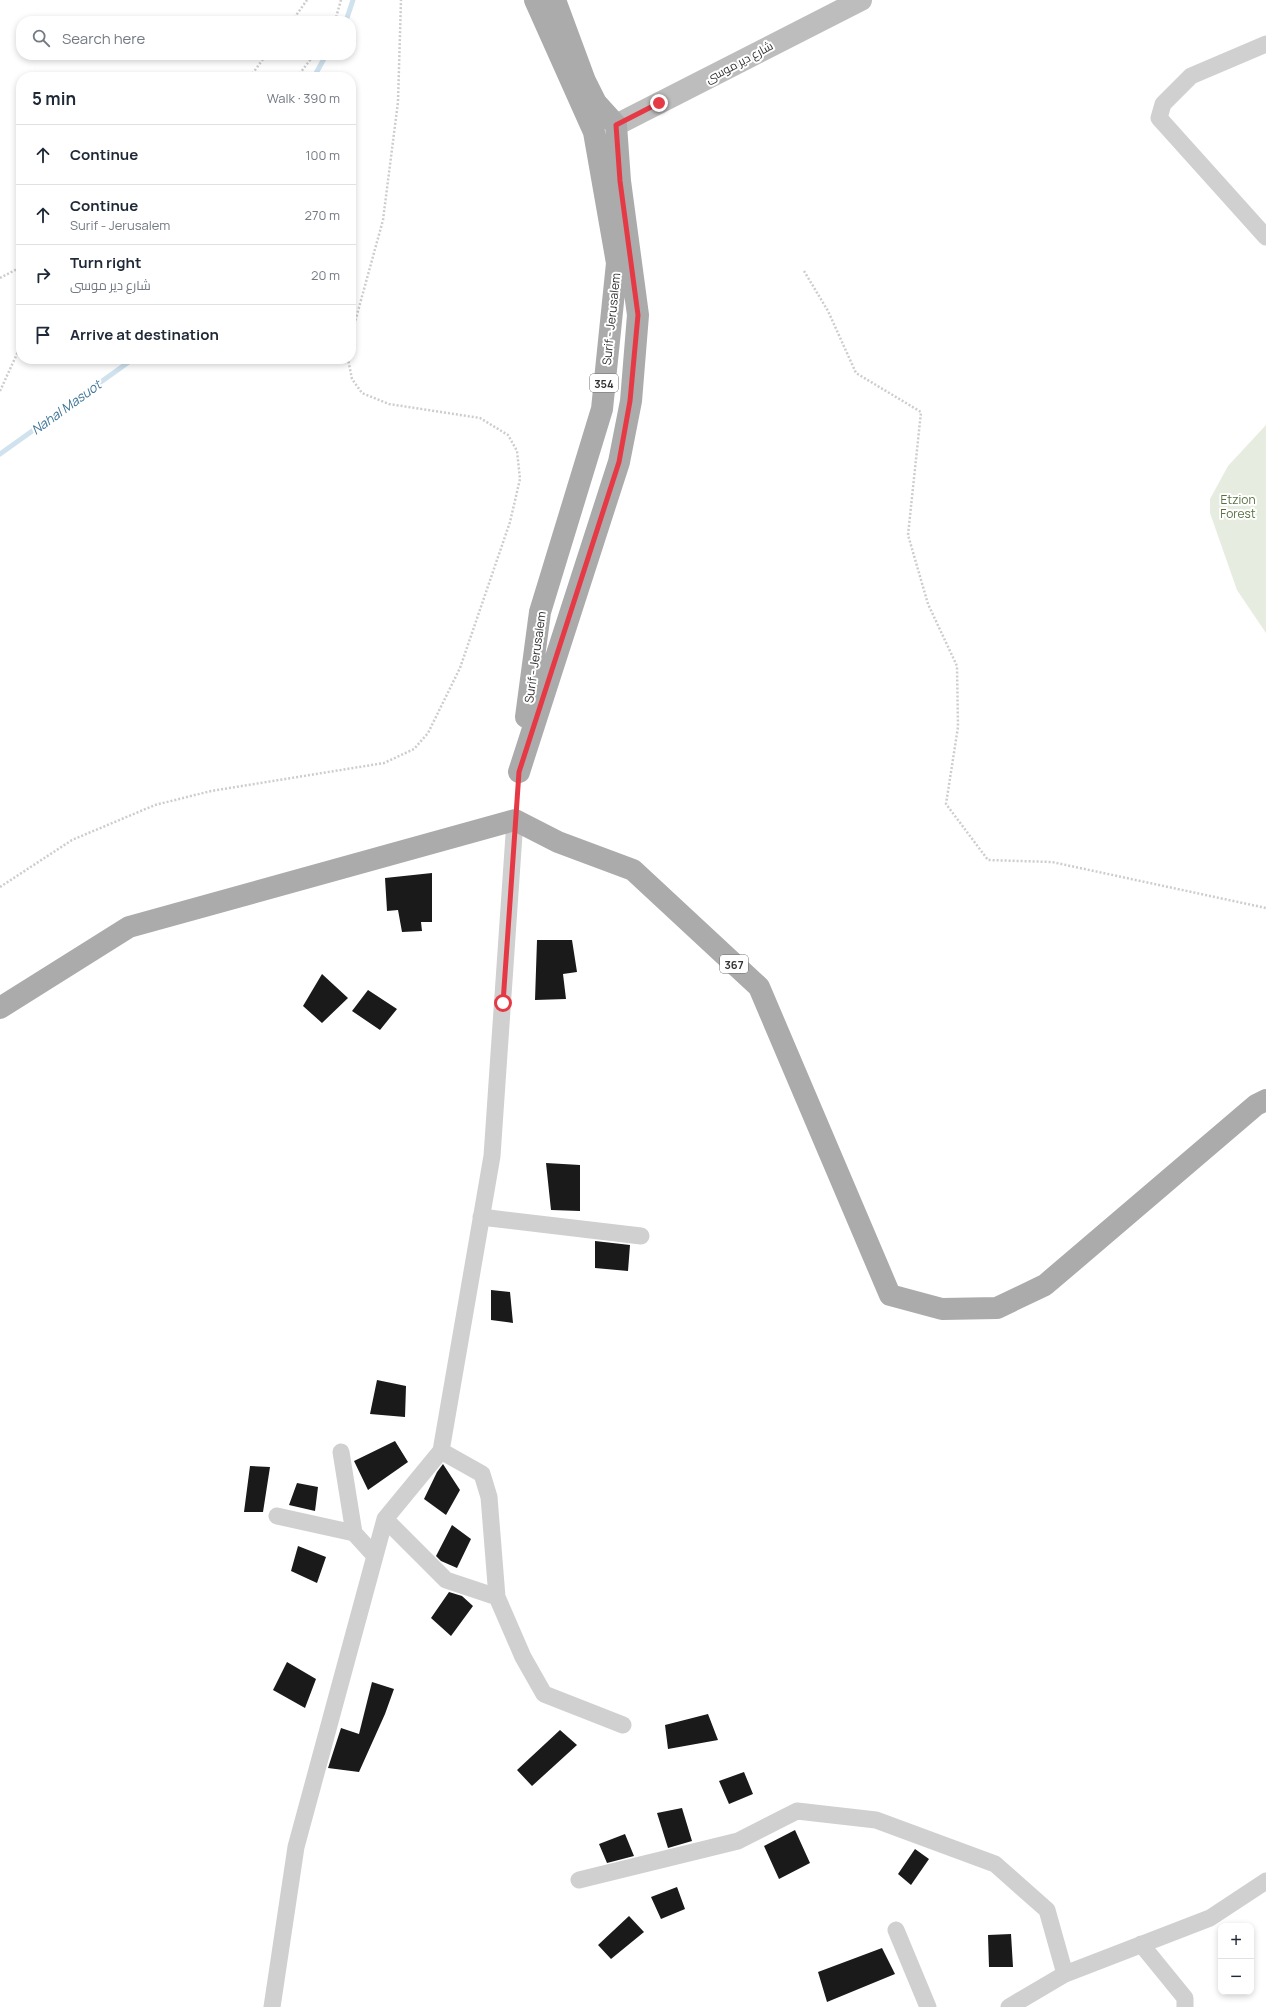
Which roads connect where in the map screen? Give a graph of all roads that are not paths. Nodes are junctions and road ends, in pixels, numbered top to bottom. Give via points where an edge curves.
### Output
1 (534, 0) edge
2 (555, 0) edge
3 (861, 0) edge
4 (1266, 44) edge
5 (605, 128) junction
6 (1266, 237) edge
7 (540, 612) junction
8 (569, 616) junction
9 (515, 820) junction
10 (0, 1008) edge
11 (1266, 1100) edge
12 (481, 1217) junction
13 (641, 1236) dead end
14 (441, 1451) junction
15 (341, 1452) dead end
16 (277, 1516) dead end
17 (385, 1519) junction
18 (354, 1533) junction
19 (375, 1556) junction
20 (497, 1597) junction
21 (623, 1725) dead end
22 (579, 1880) dead end
23 (1266, 1881) edge
24 (896, 1930) dead end
25 (1141, 1944) junction
26 (1065, 1974) junction
27 (272, 2007) edge
28 (928, 2007) edge
29 (1009, 2007) edge
30 (1186, 2007) edge

1 - 5 main road, Surif - Jerusalem / 354
2 - 5 main road
3 - 5 main road, شارع دير موسى
4 - 6 street via 1191,76 1163,104 1159,118
5 - 7 main road, Surif - Jerusalem / 354 via 617,263 602,410
5 - 8 main road, Surif - Jerusalem / 354 via 620,181 638,315 631,393 619,462
7 - 8 main road via 542,621 552,626 562,623
7 - 8 main road, Surif - Jerusalem / 354 via 519,772
9 - 10 main road via 129,927
9 - 11 main road, 367 via 558,842 633,870 759,987 890,1295 942,1309 997,1308 1045,1285 1256,1105
9 - 12 street via 492,1156
12 - 13 street
12 - 14 street
14 - 17 street
14 - 20 street via 482,1474 489,1497
15 - 18 street
16 - 18 street
17 - 19 street
17 - 20 street via 446,1580
18 - 19 street
19 - 27 street via 296,1847
20 - 21 street via 544,1694
22 - 26 street via 738,1841 797,1811 876,1820 995,1864 1048,1910
23 - 25 street via 1210,1918
24 - 28 street
25 - 26 street
25 - 30 street via 1185,1998
26 - 29 street

